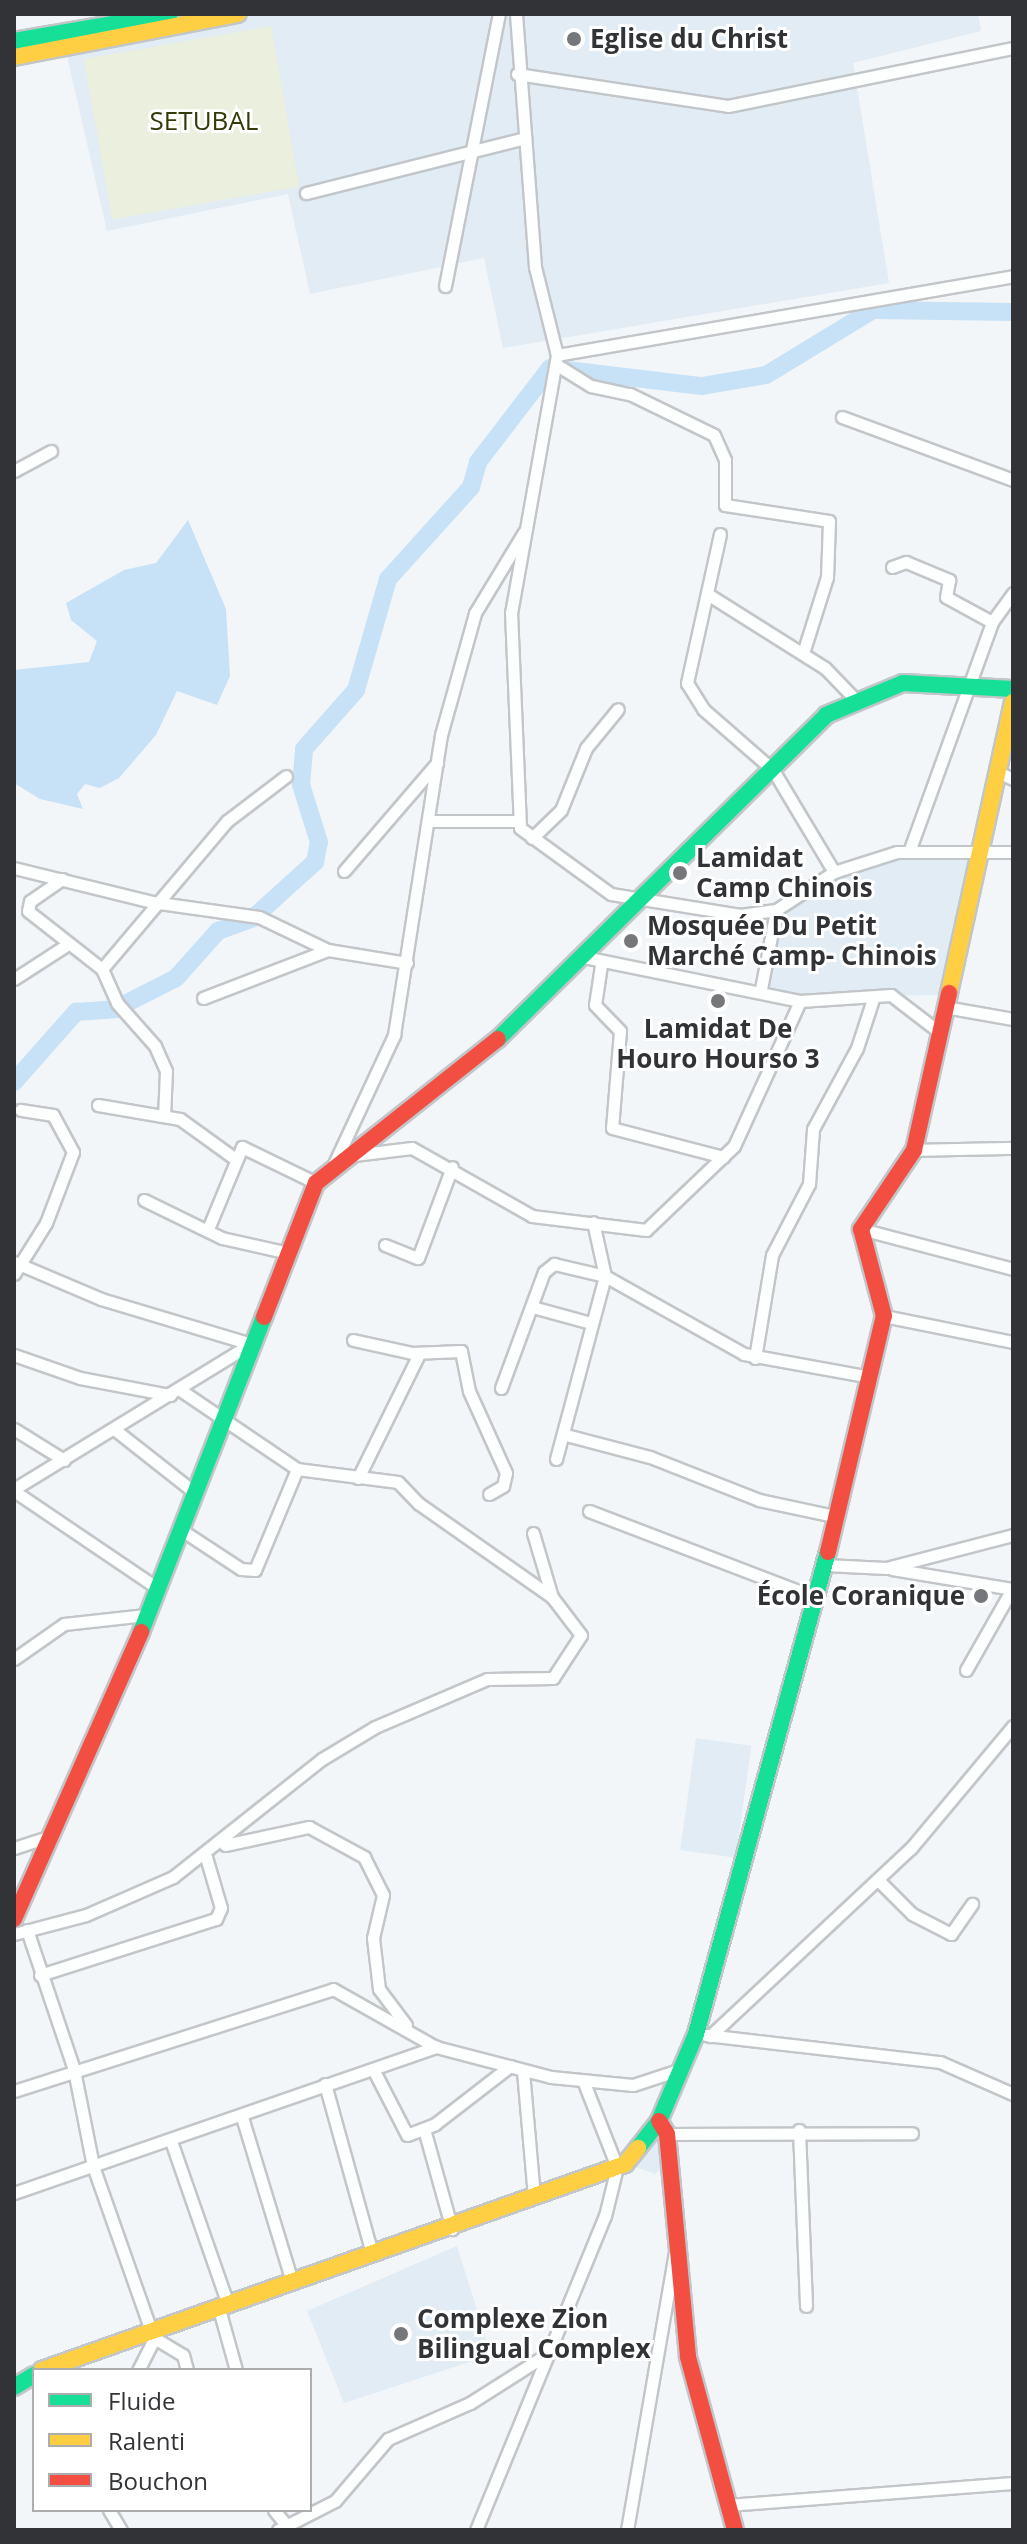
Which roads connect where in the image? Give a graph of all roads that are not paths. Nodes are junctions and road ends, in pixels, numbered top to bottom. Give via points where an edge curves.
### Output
1 (170, 14) edge
2 (238, 14) edge
3 (499, 14) edge
4 (516, 14) edge
5 (133, 18) edge
6 (14, 41) edge
7 (1013, 48) edge
8 (14, 57) edge
9 (517, 74) junction
10 (525, 138) junction
11 (471, 156) junction
12 (306, 193) dead end
13 (1013, 276) edge
14 (445, 286) dead end
15 (557, 360) junction
16 (842, 417) dead end
17 (51, 451) dead end
18 (14, 471) edge
19 (1013, 480) edge
20 (528, 525) junction
21 (720, 534) dead end
22 (892, 567) dead end
23 (1013, 593) edge
24 (709, 595) junction
25 (992, 622) junction
26 (803, 653) junction
27 (971, 684) junction
28 (1013, 689) edge
29 (854, 698) junction
30 (618, 709) dead end
31 (1012, 709) edge
32 (437, 763) junction
33 (773, 770) junction
34 (1006, 775) edge
35 (286, 776) dead end
36 (432, 821) junction
37 (517, 821) junction
38 (532, 838) junction
39 (981, 847) junction
40 (910, 849) junction
41 (1013, 852) edge
42 (14, 868) edge
43 (344, 871) dead end
44 (834, 872) junction
45 (62, 879) junction
46 (637, 898) junction
47 (152, 902) junction
48 (776, 910) junction
49 (65, 946) junction
50 (328, 950) junction
51 (579, 956) junction
52 (407, 963) junction
53 (601, 965) junction
54 (102, 969) junction
55 (14, 979) edge
56 (761, 989) junction
57 (203, 998) dead end
58 (873, 999) junction
59 (800, 1001) junction
60 (945, 1007) junction
61 (1013, 1019) edge
62 (938, 1031) junction
63 (98, 1105) dead end
64 (20, 1110) dead end
65 (164, 1116) junction
66 (1013, 1148) edge
67 (914, 1150) junction
68 (354, 1156) junction
69 (723, 1157) junction
70 (234, 1158) junction
71 (452, 1167) junction
72 (331, 1170) junction
73 (316, 1183) junction
74 (144, 1200) dead end
75 (593, 1222) junction
76 (208, 1229) junction
77 (861, 1229) junction
78 (385, 1245) dead end
79 (289, 1253) junction
80 (16, 1267) edge
81 (1013, 1269) edge
82 (605, 1276) junction
83 (536, 1308) junction
84 (884, 1316) junction
85 (591, 1323) junction
86 (353, 1340) dead end
87 (1013, 1342) edge
88 (251, 1344) junction
89 (419, 1354) junction
90 (14, 1355) edge
91 (755, 1358) junction
92 (870, 1377) junction
93 (501, 1388) dead end
94 (176, 1393) junction
95 (223, 1422) junction
96 (14, 1429) edge
97 (114, 1429) junction
98 (566, 1435) junction
99 (556, 1459) dead end
100 (64, 1460) junction
101 (297, 1469) junction
102 (358, 1478) junction
103 (14, 1490) edge
104 (194, 1492) junction
105 (489, 1494) dead end
106 (589, 1511) dead end
107 (838, 1517) junction
108 (180, 1529) junction
109 (533, 1533) dead end
110 (1013, 1535) edge
111 (825, 1565) junction
112 (886, 1568) junction
113 (157, 1588) junction
114 (1013, 1589) edge
115 (552, 1597) junction
116 (817, 1598) junction
117 (146, 1615) junction
118 (14, 1659) edge
119 (966, 1670) dead end
120 (1013, 1726) edge
121 (52, 1836) junction
122 (216, 1847) junction
123 (14, 1848) edge
124 (206, 1857) junction
125 (879, 1881) junction
126 (972, 1904) dead end
127 (20, 1924) edge
128 (14, 1934) edge
129 (40, 1975) junction
130 (406, 2025) junction
131 (703, 2035) junction
132 (436, 2047) junction
133 (510, 2066) junction
134 (684, 2067) junction
135 (373, 2069) junction
136 (74, 2070) junction
137 (523, 2071) junction
138 (584, 2083) junction
139 (325, 2084) junction
140 (14, 2091) edge
141 (1013, 2094) edge
142 (242, 2117) junction
143 (663, 2128) junction
144 (424, 2129) junction
145 (799, 2130) junction
146 (912, 2133) dead end
147 (171, 2141) junction
148 (93, 2166) junction
149 (617, 2167) junction
150 (14, 2193) edge
151 (534, 2197) junction
152 (452, 2229) junction
153 (677, 2245) junction
154 (372, 2254) junction
155 (292, 2282) junction
156 (223, 2305) junction
157 (806, 2306) dead end
158 (147, 2333) junction
159 (544, 2356) junction
160 (48, 2368) edge
161 (139, 2368) edge
162 (186, 2368) edge
163 (236, 2368) edge
164 (32, 2376) edge
165 (14, 2387) edge
166 (1013, 2483) edge
167 (727, 2505) junction
168 (110, 2512) edge
169 (285, 2529) edge
170 (121, 2530) edge
171 (476, 2530) edge
172 (627, 2530) edge
173 (735, 2530) edge

1 - 5 main road
2 - 8 main road
3 - 11 street
4 - 9 street
5 - 6 main road
7 - 9 street via 728,106
9 - 10 street
10 - 11 street
10 - 15 street via 535,267
11 - 12 street
11 - 14 street
13 - 15 street
15 - 20 street
15 - 26 street via 591,386 630,394 714,435 725,460 725,505 829,521 827,577
16 - 19 street
17 - 18 street
20 - 32 street via 479,603
20 - 37 street via 510,623
21 - 24 street
22 - 25 street via 906,562 949,580 946,597
23 - 25 street
24 - 26 street
24 - 33 street via 688,661 690,692
25 - 27 street
26 - 29 street
27 - 28 main road
27 - 29 main road via 903,683
27 - 40 street
29 - 33 main road via 826,715
30 - 38 street via 586,748 561,810
31 - 34 main road
32 - 36 street
32 - 43 street
33 - 44 street
33 - 46 main road
34 - 39 main road
35 - 47 street via 227,821
36 - 37 street
36 - 52 street
37 - 38 street
38 - 46 street via 603,890
39 - 40 street
39 - 41 street
39 - 60 main road
40 - 44 street
42 - 45 street
44 - 48 street
45 - 47 street
45 - 49 street via 27,906
46 - 48 street via 740,915
46 - 51 main road
47 - 50 street via 259,917
47 - 54 street
48 - 56 street
49 - 54 street
49 - 55 street
50 - 52 street
50 - 57 street
51 - 53 street
51 - 68 main road via 521,1022
52 - 72 street via 391,1047
53 - 56 street
53 - 69 street via 595,1005 620,1031 612,1128
54 - 65 street via 117,1003 159,1053
56 - 59 street
58 - 59 street
58 - 62 street via 891,995
58 - 91 street via 857,1048 818,1115 809,1184 772,1255
59 - 69 street via 741,1133
60 - 61 street
60 - 62 main road
62 - 67 main road
63 - 65 street
64 - 80 street via 53,1115 73,1152 51,1213
65 - 70 street
66 - 67 street
67 - 77 main road
68 - 71 street via 404,1147
68 - 72 main road
69 - 75 street via 652,1228
70 - 73 street via 247,1148
70 - 76 street
71 - 75 street via 525,1213
71 - 78 street via 418,1258
72 - 73 main road
73 - 79 main road
74 - 76 street
75 - 82 street
76 - 79 street
77 - 81 street
77 - 84 main road
79 - 88 main road
80 - 88 street
82 - 83 street via 548,1266
82 - 85 street
82 - 91 street via 707,1338
83 - 85 street
83 - 93 street
84 - 87 street
84 - 92 main road
85 - 98 street
86 - 89 street
88 - 94 street
88 - 95 main road
89 - 102 street
89 - 105 street via 461,1351 469,1391 506,1473 503,1486
90 - 94 street via 80,1378
91 - 92 street
92 - 107 main road
94 - 95 street
94 - 97 street
95 - 101 street via 271,1445
95 - 104 main road
96 - 100 street
97 - 100 street
97 - 104 street
98 - 99 street
98 - 107 street via 636,1452 759,1500
100 - 103 street
101 - 102 street
101 - 108 street via 255,1570 241,1569
102 - 115 street via 398,1482 419,1504
103 - 113 street
104 - 108 main road
106 - 116 street
107 - 111 main road
108 - 113 main road
109 - 115 street
110 - 112 street
111 - 112 street
111 - 116 main road
112 - 114 street
113 - 117 main road
114 - 119 street
115 - 122 street via 581,1635 553,1678 487,1679 375,1727 322,1759
116 - 131 main road
117 - 118 street via 64,1624
117 - 121 main road
120 - 125 street
121 - 123 street
121 - 127 main road
122 - 124 street
122 - 130 street via 309,1827 364,1857 383,1895 373,1938 379,1989
124 - 127 street via 86,1915
124 - 129 street via 221,1908 216,1919
125 - 126 street via 912,1914 951,1934
125 - 131 street
127 - 128 street
127 - 129 street
129 - 136 street
130 - 132 street via 409,2035
130 - 136 street via 383,2023 342,1993 325,1990
131 - 134 main road
131 - 141 street via 940,2062
132 - 133 street
132 - 135 street
133 - 137 street
133 - 144 street
134 - 138 street via 651,2084
134 - 143 main road
135 - 139 street
135 - 144 street via 407,2135
136 - 140 street
136 - 148 street
137 - 138 street
137 - 151 street
138 - 149 street
139 - 142 street
139 - 154 street
142 - 147 street
142 - 155 street
143 - 145 street
143 - 149 main road
143 - 153 main road
144 - 152 street
145 - 146 street
145 - 157 street
147 - 148 street
147 - 156 street
148 - 150 street
148 - 158 street
149 - 151 main road
149 - 159 street via 605,2216
151 - 152 main road
152 - 154 main road
153 - 167 main road via 688,2357
153 - 172 street via 668,2261 659,2364
154 - 155 main road
155 - 156 main road
156 - 158 main road
156 - 163 street
158 - 160 main road
158 - 161 street via 154,2339
158 - 162 street via 183,2355
159 - 169 street via 470,2403 388,2439 335,2501
159 - 171 street
164 - 165 main road
166 - 167 street
167 - 173 main road
168 - 170 street

